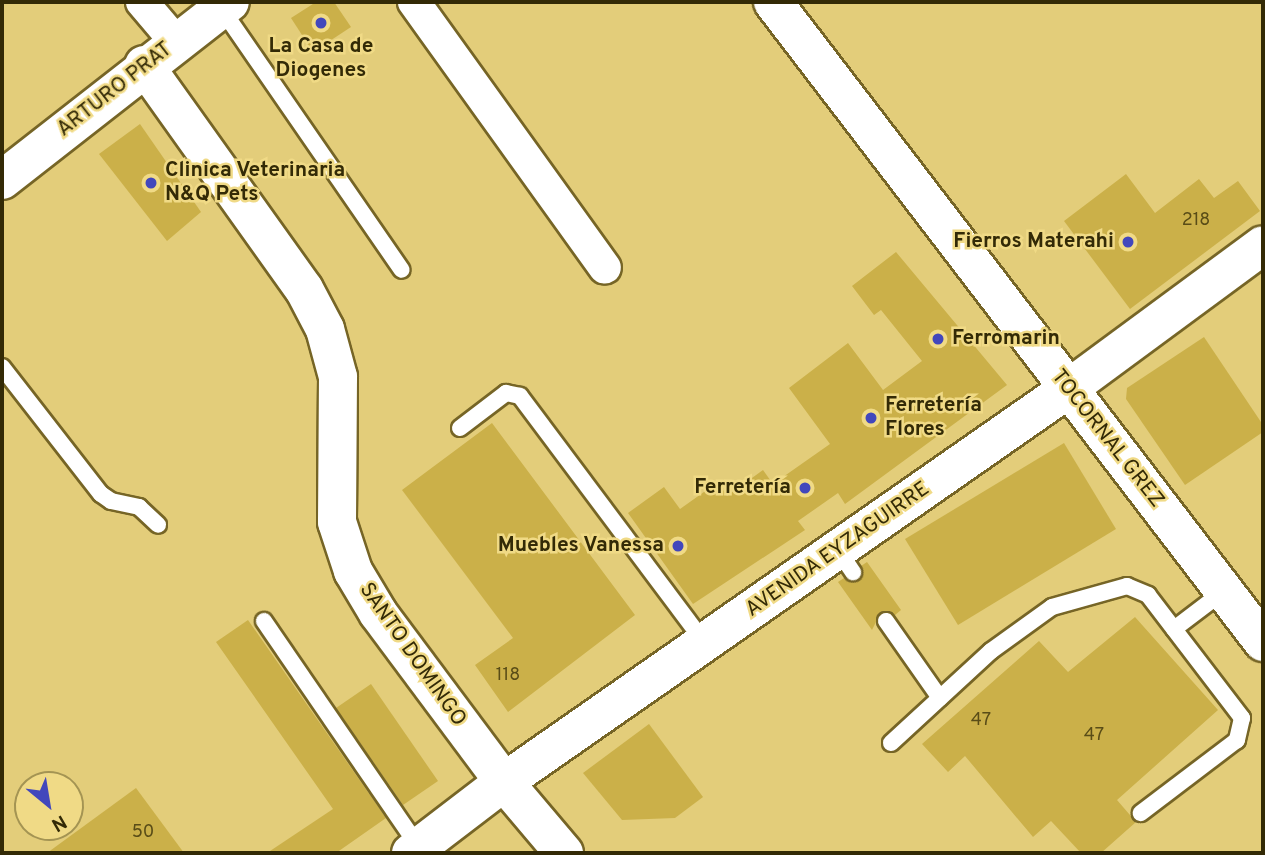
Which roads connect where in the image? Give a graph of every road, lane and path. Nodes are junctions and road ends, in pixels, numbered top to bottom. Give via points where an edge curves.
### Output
1 (142, 2) edge
2 (414, 2) edge
3 (773, 2) edge
4 (226, 5) edge
5 (176, 42) junction
6 (144, 65) junction
7 (2, 180) edge
8 (1263, 245) edge
9 (606, 268) dead end
10 (402, 270) dead end
11 (2, 367) edge
12 (1068, 389) junction
13 (460, 428) dead end
14 (158, 525) dead end
15 (1224, 591) junction
16 (264, 621) dead end
17 (886, 621) dead end
18 (1174, 629) junction
19 (705, 642) junction
20 (1263, 642) edge
21 (940, 698) junction
22 (891, 743) dead end
23 (504, 782) junction
24 (1141, 813) dead end
25 (415, 850) edge
26 (564, 853) edge

1 - 5 street
2 - 9 street
3 - 12 street, TOCORNAL GREZ
4 - 5 street, ARTURO PRAT
4 - 10 lane
5 - 6 street, ARTURO PRAT
6 - 7 street, ARTURO PRAT
6 - 23 street, SANTO DOMINGO via 315,309 338,377 335,497 349,559 378,613
8 - 12 street, AVENIDA EYZAGUIRRE
11 - 14 lane via 101,494 139,507
12 - 15 street, TOCORNAL GREZ
12 - 19 street, AVENIDA EYZAGUIRRE via 845,561
13 - 19 lane via 506,393 520,397
15 - 18 lane
15 - 20 street, TOCORNAL GREZ
16 - 25 lane
17 - 21 lane
18 - 21 lane via 1148,595 1127,586 1102,590 1052,607 991,651
18 - 24 lane via 1242,718 1237,740
19 - 23 street, AVENIDA EYZAGUIRRE
21 - 22 lane
23 - 25 street, AVENIDA EYZAGUIRRE
23 - 26 street, SANTO DOMINGO

